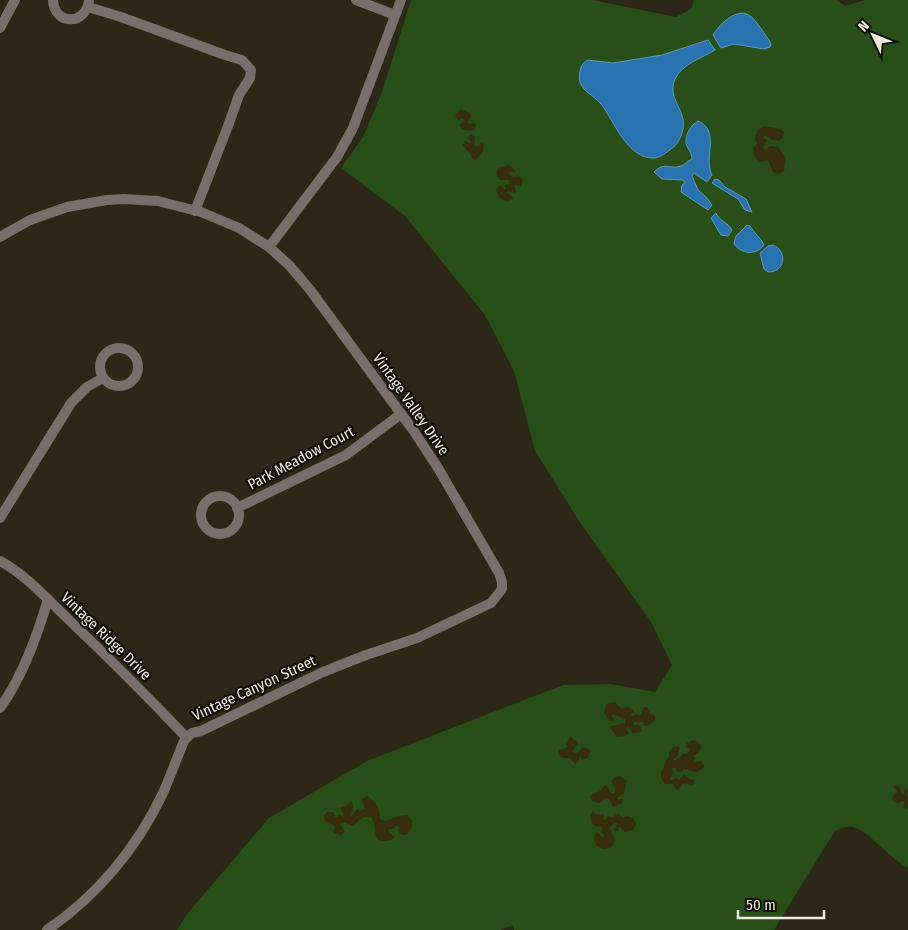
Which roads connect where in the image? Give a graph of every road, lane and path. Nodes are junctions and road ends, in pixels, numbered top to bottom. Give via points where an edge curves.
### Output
1 (15, 0) edge
2 (53, 0) edge
3 (356, 0) edge
4 (401, 0) edge
5 (89, 3) edge
6 (395, 15) junction
7 (0, 28) edge
8 (195, 211) junction
9 (0, 237) edge
10 (269, 247) junction
11 (103, 378) dead end
12 (402, 414) junction
13 (238, 508) dead end
14 (0, 518) edge
15 (0, 561) edge
16 (500, 593) joint
17 (48, 600) junction
18 (0, 708) edge
19 (187, 738) junction
20 (47, 930) edge

1 - 7 street
2 - 5 street via 56,12 66,18 82,16
3 - 6 street
4 - 6 street
5 - 8 street via 242,60 251,70
6 - 10 street via 353,128
8 - 9 street, Vintage Valley Drive via 158,201 106,200 47,213
8 - 10 street, Vintage Valley Drive via 239,228
10 - 12 street, Vintage Valley Drive via 311,291
11 - 14 street via 70,403
12 - 13 street, Park Meadow Court via 346,455
12 - 16 street, Vintage Valley Drive via 500,573
15 - 17 street, Vintage Ridge Drive via 24,576
16 - 19 street, Vintage Canyon Street via 490,603 417,638 323,672
17 - 18 street via 21,674
17 - 19 street, Vintage Ridge Drive
19 - 20 street, Vintage Canyon Street via 162,794 133,845 94,891

